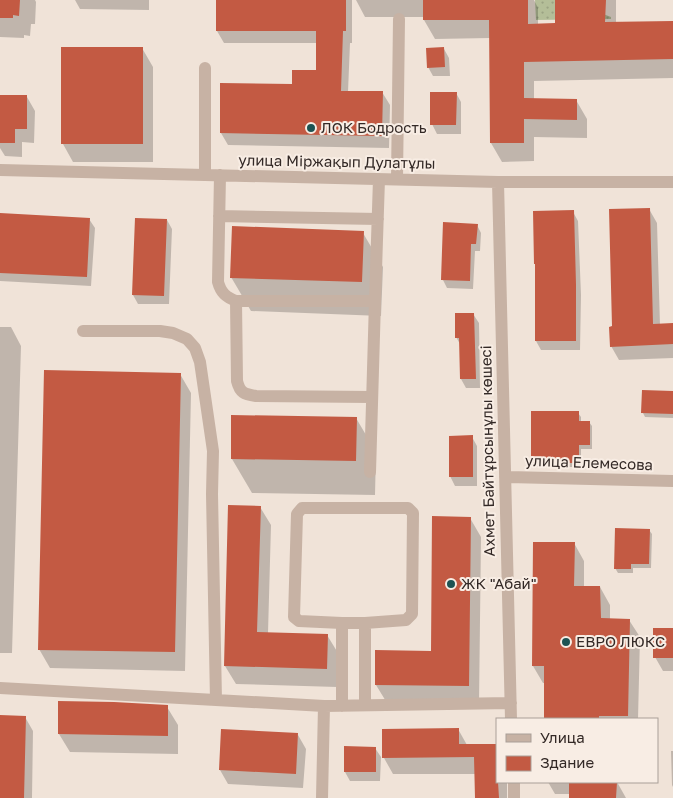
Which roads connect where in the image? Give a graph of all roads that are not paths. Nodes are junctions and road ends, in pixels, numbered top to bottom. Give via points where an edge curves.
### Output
1 (399, 19) dead end
2 (205, 68) dead end
3 (0, 170) edge
4 (205, 176) junction
5 (220, 176) junction
6 (379, 179) junction
7 (397, 180) junction
8 (498, 182) junction
9 (673, 182) edge
10 (219, 216) junction
11 (378, 219) junction
12 (236, 300) junction
13 (375, 301) junction
14 (83, 331) dead end
15 (372, 397) junction
16 (370, 472) dead end
17 (505, 477) junction
18 (673, 481) edge
19 (342, 623) junction
20 (365, 623) junction
21 (0, 688) edge
22 (216, 700) junction
23 (511, 703) junction
24 (365, 705) junction
25 (324, 706) junction
26 (342, 706) junction
27 (511, 718) edge
28 (514, 783) edge
29 (322, 798) edge
30 (514, 798) edge

1 - 7 street
2 - 4 street
3 - 4 street, улица Міржақып Дулатұлы
4 - 5 street, улица Міржақып Дулатұлы
5 - 6 street, улица Міржақып Дулатұлы
5 - 10 street
6 - 7 street, улица Міржақып Дулатұлы
6 - 11 street
7 - 8 street, улица Міржақып Дулатұлы
8 - 9 street, улица Міржақып Дулатұлы
8 - 17 street, Ахмет Байтұрсынұлы көшесі
10 - 11 street
10 - 12 street via 218,282 224,295
11 - 13 street
12 - 13 street
12 - 15 street via 236,381 244,393 256,396
13 - 15 street
14 - 22 street via 160,331 187,339 195,348 200,362 213,451
15 - 16 street
17 - 18 street, улица Елемесова
17 - 23 street, Ахмет Байтұрсынұлы көшесі
19 - 20 street
19 - 20 street via 299,621 294,617 297,514 302,508 408,508 413,513 412,614 406,620
19 - 26 street
20 - 24 street
21 - 22 street
22 - 25 street
23 - 24 street
23 - 27 street, Ахмет Байтұрсынұлы көшесі
24 - 26 street
25 - 26 street
25 - 29 street
28 - 30 street

